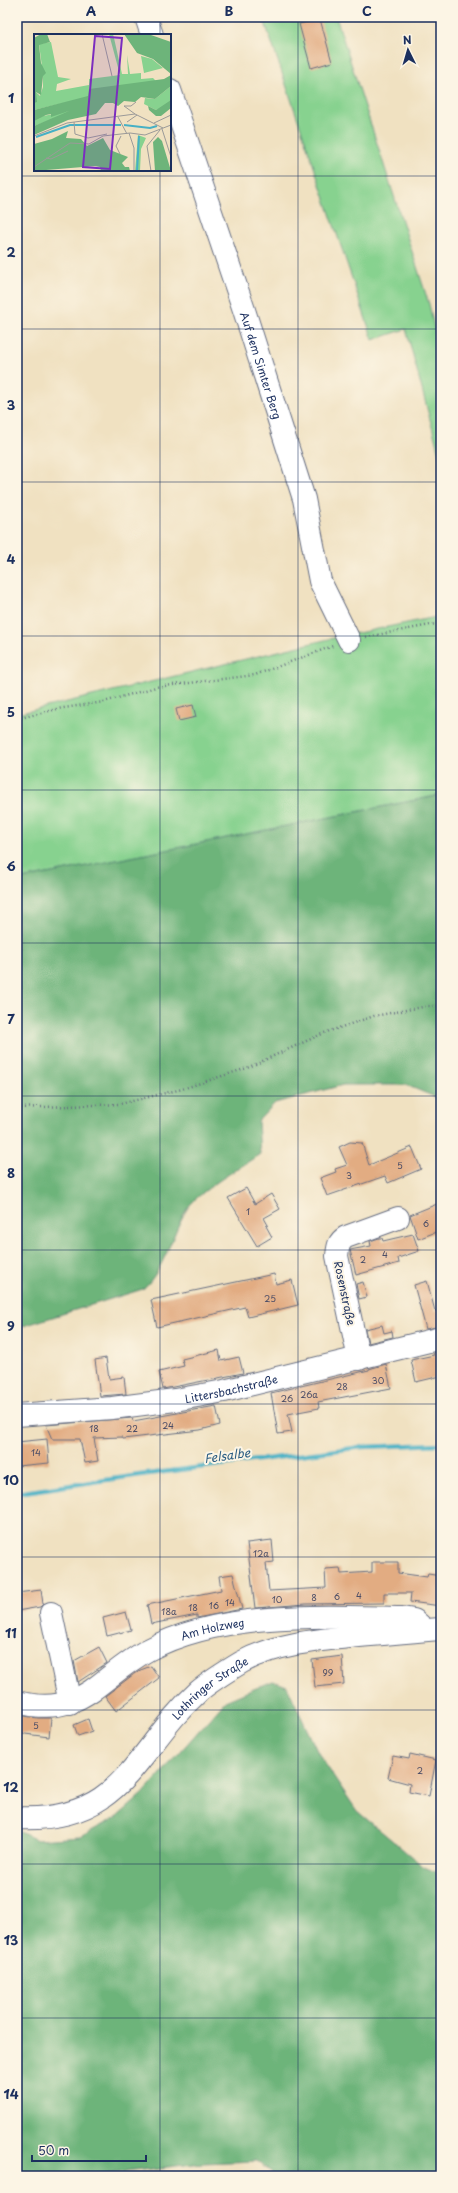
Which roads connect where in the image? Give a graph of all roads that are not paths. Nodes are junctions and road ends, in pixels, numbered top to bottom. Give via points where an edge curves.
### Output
1 (146, 17) edge
2 (152, 34) edge
3 (171, 93) edge
4 (349, 640) road end
5 (398, 1218) dead end
6 (441, 1338) edge
7 (359, 1359) junction
8 (17, 1415) edge
9 (51, 1613) dead end
10 (433, 1630) edge
11 (17, 1702) edge
12 (70, 1703) junction
13 (17, 1818) edge

1 - 2 street
3 - 4 street, Auf dem Simter Berg via 304,499 320,581
5 - 7 street, Rosenstraße via 346,1237 340,1241 338,1247 337,1256
6 - 7 street, Littersbachstraße
7 - 8 street, Littersbachstraße via 175,1400 112,1408
9 - 12 street
10 - 12 street, Am Holzweg via 414,1620 402,1618 329,1616 254,1621 218,1627 187,1635 149,1650 131,1660 88,1694
10 - 13 street, Lothringer Straße via 288,1645 244,1661 199,1692 109,1794 87,1807 64,1814 38,1819
11 - 12 street, Am Holzweg via 43,1708

